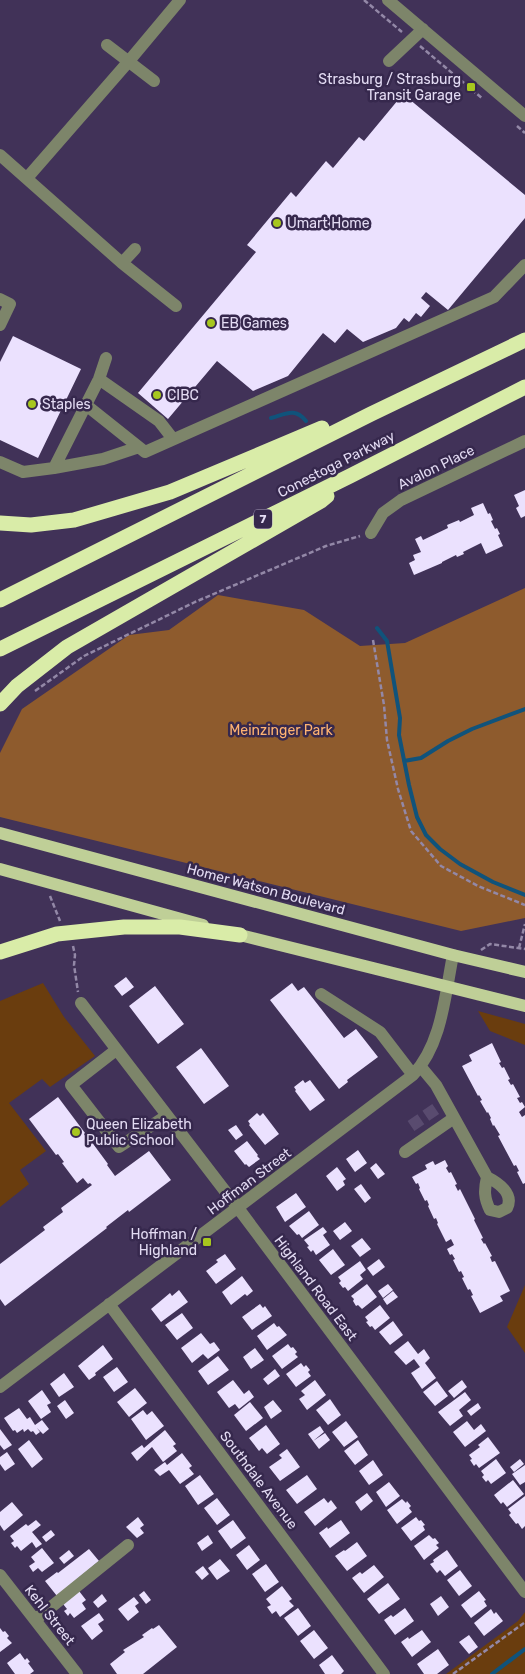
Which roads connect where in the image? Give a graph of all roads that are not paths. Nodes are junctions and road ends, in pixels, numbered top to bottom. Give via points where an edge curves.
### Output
1 (180, 0) edge
2 (388, 0) edge
3 (423, 29) junction
4 (107, 44) dead end
5 (129, 61) junction
6 (389, 61) dead end
7 (154, 81) dead end
8 (525, 116) edge
9 (0, 155) edge
10 (27, 178) junction
11 (135, 249) dead end
12 (122, 263) junction
13 (525, 265) edge
14 (0, 299) edge
15 (176, 306) dead end
16 (0, 325) edge
17 (525, 340) edge
18 (106, 358) dead end
19 (99, 379) junction
20 (525, 387) edge
21 (86, 405) junction
22 (371, 414) junction
23 (173, 439) junction
24 (525, 442) edge
25 (139, 447) junction
26 (0, 462) edge
27 (54, 468) junction
28 (350, 476) junction
29 (0, 523) edge
30 (371, 533) road end
31 (0, 600) edge
32 (0, 649) edge
33 (0, 704) edge
34 (0, 832) edge
35 (0, 869) edge
36 (240, 935) junction
37 (0, 952) edge
38 (453, 955) junction
39 (525, 972) edge
40 (447, 987) junction
41 (322, 994) dead end
42 (80, 1003) road end
43 (525, 1006) edge
44 (116, 1050) junction
45 (417, 1071) junction
46 (166, 1116) junction
47 (454, 1118) junction
48 (405, 1152) dead end
49 (487, 1177) dead end
50 (238, 1208) junction
51 (109, 1304) junction
52 (0, 1387) edge
53 (128, 1545) dead end
54 (0, 1575) edge
55 (525, 1592) edge
56 (35, 1620) junction
57 (77, 1674) edge
58 (384, 1674) edge

1 - 5 street
2 - 3 street
3 - 6 street
3 - 8 street
4 - 5 street
5 - 7 street
5 - 10 street
9 - 10 street
10 - 12 street
11 - 12 street
12 - 15 street
13 - 23 street via 494,297
14 - 16 street via 10,304
17 - 22 highway, Conestoga Parkway
18 - 19 street
19 - 21 street
19 - 23 street via 159,421
20 - 28 highway, Conestoga Parkway / 7
21 - 25 street
21 - 27 street
22 - 29 highway via 326,426 170,492 74,520 31,525
22 - 31 highway, Conestoga Parkway
23 - 25 street via 145,452
24 - 30 street, Avalon Place via 401,500 383,514
25 - 27 street via 103,459
26 - 27 street via 23,472
28 - 32 highway, Conestoga Parkway / 7
28 - 33 highway via 321,501 67,647 17,686
34 - 38 main road, Homer Watson Boulevard
35 - 36 main road
36 - 37 highway via 180,927 124,927 57,934
36 - 40 main road
38 - 39 main road, Homer Watson Boulevard
38 - 40 street, Hoffman Street
40 - 43 main road
40 - 45 street, Hoffman Street via 430,1051
41 - 45 street via 380,1032
42 - 44 street, Highland Road East
44 - 46 street, Highland Road East
44 - 46 street via 71,1085 118,1147
45 - 47 street via 436,1085 443,1104
45 - 50 street, Hoffman Street
46 - 50 street, Highland Road East
47 - 48 street
47 - 49 street
50 - 51 street, Hoffman Street
50 - 55 street, Highland Road East
51 - 52 street, Hoffman Street
51 - 58 street, Southdale Avenue
53 - 56 street
54 - 56 street, Kehl Street
56 - 57 street, Kehl Street

